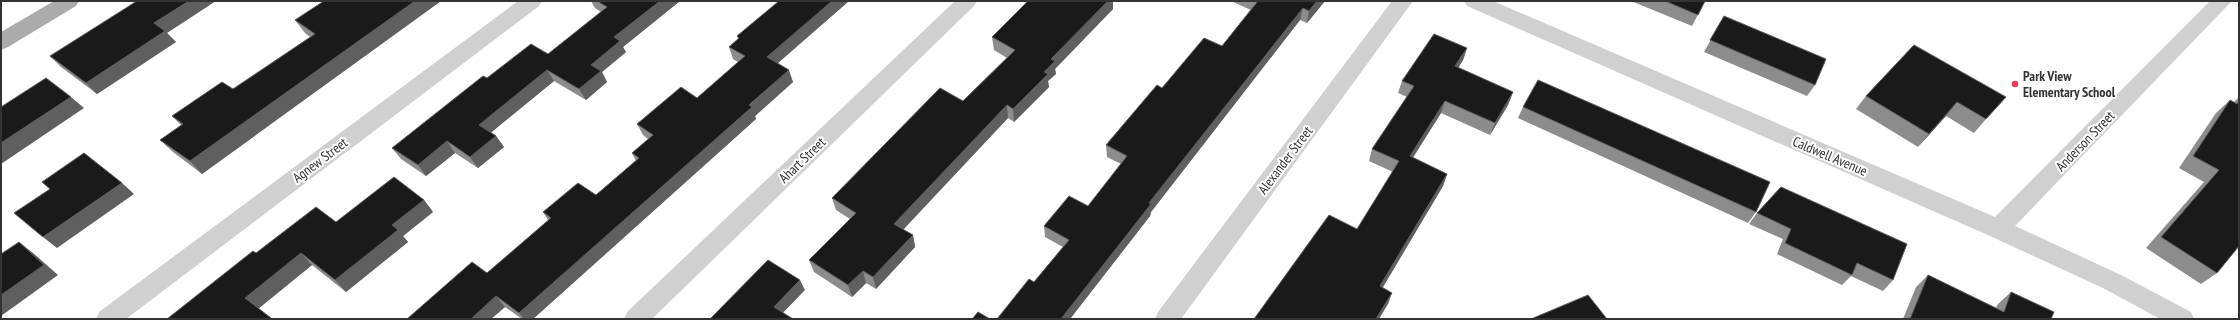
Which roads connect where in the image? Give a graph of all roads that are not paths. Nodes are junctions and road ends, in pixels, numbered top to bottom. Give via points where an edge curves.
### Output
1 (69, 1) edge
2 (532, 1) edge
3 (967, 1) edge
4 (1403, 1) edge
5 (1474, 1) edge
6 (2222, 1) edge
7 (1, 42) edge
8 (1998, 229) junction
9 (108, 319) edge
10 (636, 319) edge
11 (1167, 319) edge
12 (2182, 319) edge

1 - 7 main road
2 - 9 street, Agnew Street
3 - 10 street, Ahart Street
4 - 11 street, Alexander Street
5 - 8 street, Caldwell Avenue
6 - 8 street, Anderson Street
8 - 12 street, Caldwell Avenue via 2113,282

